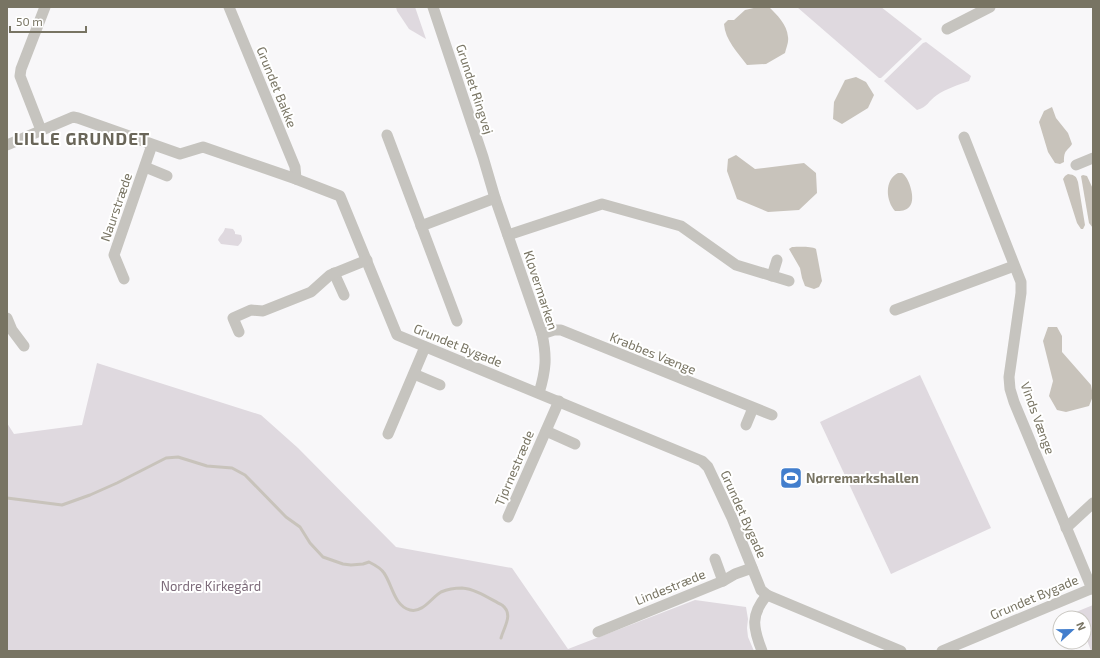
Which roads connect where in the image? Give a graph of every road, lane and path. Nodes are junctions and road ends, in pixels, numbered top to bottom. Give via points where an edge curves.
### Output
1 (45, 7) edge
2 (229, 7) edge
3 (433, 7) edge
4 (990, 7) edge
5 (947, 29) dead end
6 (41, 130) junction
7 (387, 135) dead end
8 (964, 137) dead end
9 (7, 145) edge
10 (152, 145) junction
11 (1093, 158) edge
12 (1076, 165) dead end
13 (145, 167) junction
14 (168, 176) dead end
15 (296, 179) junction
16 (489, 180) joint
17 (495, 198) junction
18 (421, 226) junction
19 (508, 235) junction
20 (366, 260) junction
21 (777, 260) dead end
22 (1014, 266) junction
23 (334, 273) junction
24 (772, 276) junction
25 (124, 279) dead end
26 (789, 281) dead end
27 (344, 294) dead end
28 (895, 310) dead end
29 (7, 318) edge
30 (458, 321) dead end
31 (239, 332) dead end
32 (542, 334) junction
33 (24, 346) dead end
34 (425, 346) junction
35 (414, 374) junction
36 (440, 385) dead end
37 (539, 393) junction
38 (558, 401) junction
39 (753, 408) junction
40 (772, 416) dead end
41 (746, 424) dead end
42 (546, 431) junction
43 (388, 434) dead end
44 (575, 444) dead end
45 (1093, 503) edge
46 (508, 517) dead end
47 (1066, 528) junction
48 (714, 559) dead end
49 (752, 568) junction
50 (723, 581) junction
51 (1092, 589) edge
52 (767, 595) junction
53 (598, 632) dead end
54 (762, 651) edge
55 (901, 651) edge
56 (942, 651) edge

1 - 6 street via 20,76
2 - 15 street, Grundet Bakke via 295,167
3 - 16 street, Grundet Ringvej
4 - 5 street
6 - 9 street, Grundet Bygade
6 - 10 street, Grundet Bygade via 73,117
7 - 18 street
8 - 22 street, Vinds Vænge
10 - 13 street, Naurstræde
10 - 15 street, Grundet Bygade via 180,154 203,147
11 - 12 street
13 - 14 street, Naurstræde
13 - 25 street, Naurstræde via 114,255
15 - 20 street, Grundet Bygade via 340,196
16 - 17 street, Kløvermarken
17 - 18 street
17 - 19 street, Kløvermarken
18 - 30 street
19 - 24 street via 602,204 681,226 736,265
19 - 32 street, Kløvermarken
20 - 23 street
20 - 34 street, Grundet Bygade via 397,335
21 - 24 street
22 - 28 street
22 - 47 street, Vinds Vænge via 1021,282 1021,293 1009,377 1010,389
23 - 27 street
23 - 31 street via 311,292 263,311 251,310 233,318
24 - 26 street
29 - 33 street
32 - 37 street, Kløvermarken via 546,355
32 - 39 street, Krabbes Vænge via 561,330
34 - 35 street
34 - 37 street, Grundet Bygade
35 - 36 street
35 - 43 street
37 - 38 street, Grundet Bygade
38 - 42 street, Tjørnestræde
38 - 49 street, Grundet Bygade via 702,461 711,473
39 - 40 street, Krabbes Vænge
39 - 41 street
42 - 44 street, Tjørnestræde
42 - 46 street, Tjørnestræde
45 - 47 street
47 - 51 street, Vinds Vænge
48 - 50 street
49 - 50 street, Lindestræde
49 - 52 street, Grundet Bygade via 761,590
50 - 53 street, Lindestræde
51 - 56 street, Grundet Bygade
52 - 54 street via 760,603 755,623 756,636
52 - 55 street

